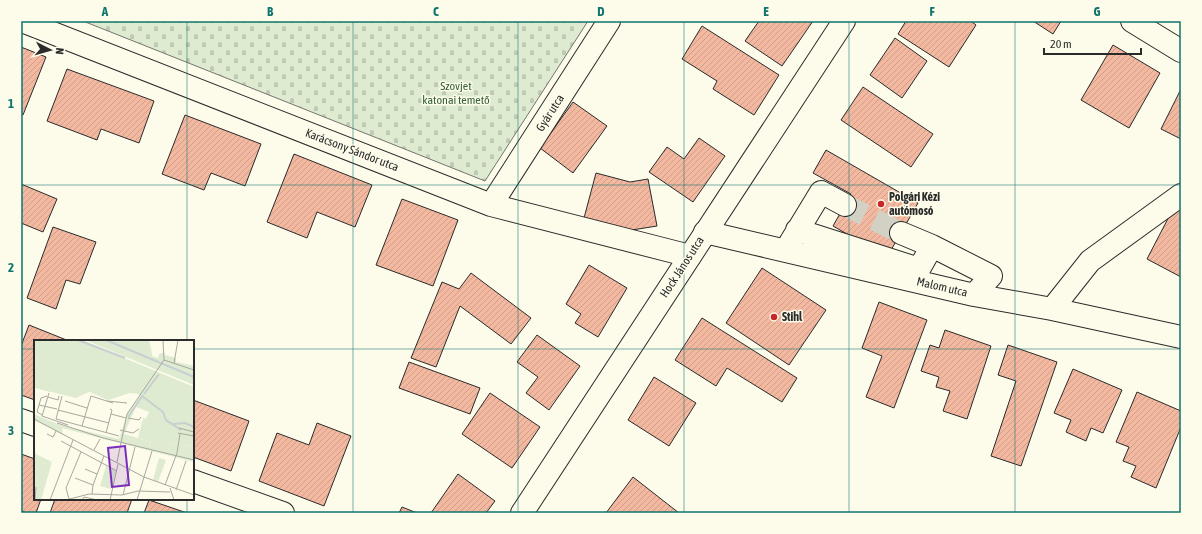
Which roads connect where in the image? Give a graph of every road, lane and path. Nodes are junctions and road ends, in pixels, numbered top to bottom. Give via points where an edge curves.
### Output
1 (22, 21) edge
2 (609, 21) edge
3 (844, 21) edge
4 (1132, 21) edge
5 (1181, 51) edge
6 (1181, 195) edge
7 (491, 205) junction
8 (845, 205) tunnel mouth
9 (797, 230) junction
10 (705, 232) junction
11 (901, 233) tunnel mouth
12 (932, 246) junction
13 (786, 250) junction
14 (690, 256) junction
15 (974, 295) junction
16 (1052, 309) junction
17 (1181, 337) edge
18 (21, 420) edge
19 (34, 425) edge
20 (194, 481) edge
21 (282, 513) edge
22 (522, 513) edge

1 - 7 street, Karácsony Sándor utca
2 - 7 street, Gyár utca
3 - 10 street, Hock János utca
4 - 5 street
6 - 16 street via 1090,261
7 - 14 street, Karácsony Sándor utca
8 - 9 street via 820,192
9 - 12 street via 919,269
9 - 13 street
10 - 13 street, Malom utca
10 - 14 street, Hock János utca
11 - 12 street
12 - 15 street via 991,276
13 - 15 street, Malom utca
14 - 22 street, Hock János utca
15 - 16 street, Malom utca
16 - 17 street, Malom utca
18 - 19 street
20 - 21 street

